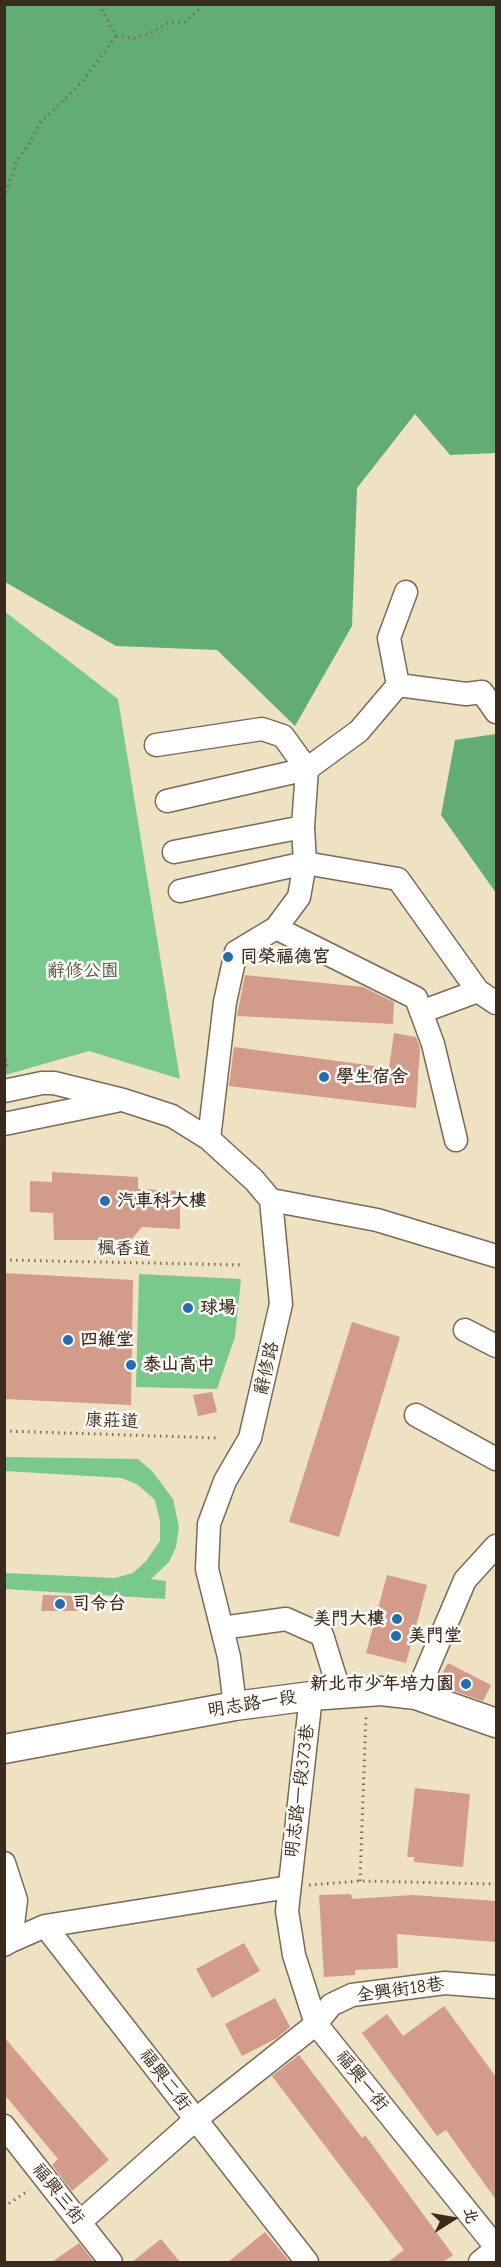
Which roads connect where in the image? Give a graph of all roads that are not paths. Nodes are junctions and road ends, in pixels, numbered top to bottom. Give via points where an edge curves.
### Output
1 (406, 592) dead end
2 (398, 686) junction
3 (496, 712) edge
4 (156, 745) dead end
5 (307, 769) junction
6 (167, 801) dead end
7 (303, 827) junction
8 (174, 852) dead end
9 (305, 862) junction
10 (180, 891) dead end
11 (276, 928) junction
12 (487, 997) edge
13 (421, 1012) junction
14 (4, 1091) edge
15 (123, 1100) junction
16 (4, 1124) edge
17 (209, 1139) junction
18 (456, 1140) dead end
19 (271, 1200) junction
20 (496, 1256) edge
21 (465, 1330) dead end
22 (496, 1346) edge
23 (416, 1415) dead end
24 (496, 1459) edge
25 (496, 1546) edge
26 (222, 1628) junction
27 (340, 1693) junction
28 (416, 1695) junction
29 (311, 1696) junction
30 (235, 1706) junction
31 (496, 1724) edge
32 (4, 1749) edge
33 (4, 1863) edge
34 (289, 1887) junction
35 (45, 1926) junction
36 (8, 1943) edge
37 (496, 1987) edge
38 (316, 2024) junction
39 (195, 2120) junction
40 (4, 2126) edge
41 (80, 2222) junction
42 (496, 2248) edge
43 (111, 2262) edge
44 (307, 2262) edge
45 (480, 2262) edge

1 - 2 street via 389,638
2 - 3 street via 466,694 482,692
2 - 5 street via 359,731
4 - 5 street via 262,729 283,736
5 - 6 street
5 - 7 street
7 - 8 street
7 - 9 street
9 - 10 street
9 - 11 street via 299,897
9 - 12 street via 398,879
11 - 13 street via 416,998
11 - 17 street via 237,952 225,1002
12 - 13 street
13 - 18 street via 433,1044
14 - 15 street via 54,1083
15 - 16 street
15 - 17 street via 172,1116
17 - 19 street via 254,1179
19 - 20 street via 377,1220
19 - 26 street, 辭修路 via 281,1304 250,1438 225,1481 208,1524 207,1569
21 - 22 street
23 - 24 street
25 - 28 street via 465,1580
26 - 27 street via 286,1619 322,1635
26 - 30 street, 辭修路
27 - 28 main road, 明志路一段
27 - 29 main road, 明志路一段
28 - 31 main road, 明志路一段
29 - 30 main road, 明志路一段
29 - 34 street, 明志路一段373巷
30 - 32 main road, 明志路一段
33 - 36 street via 16,1900
34 - 35 street
34 - 38 street, 福興一街 via 287,1911 294,1955
35 - 36 street
35 - 39 street, 福興二街
37 - 38 street, 全興街18巷 via 445,1983 352,1995 331,2005
38 - 39 street, 全興街18巷
38 - 42 street, 福興一街
39 - 41 street, 全興街18巷
39 - 44 street, 福興二街
40 - 41 street, 福興三街
41 - 43 street, 福興三街
42 - 45 street

